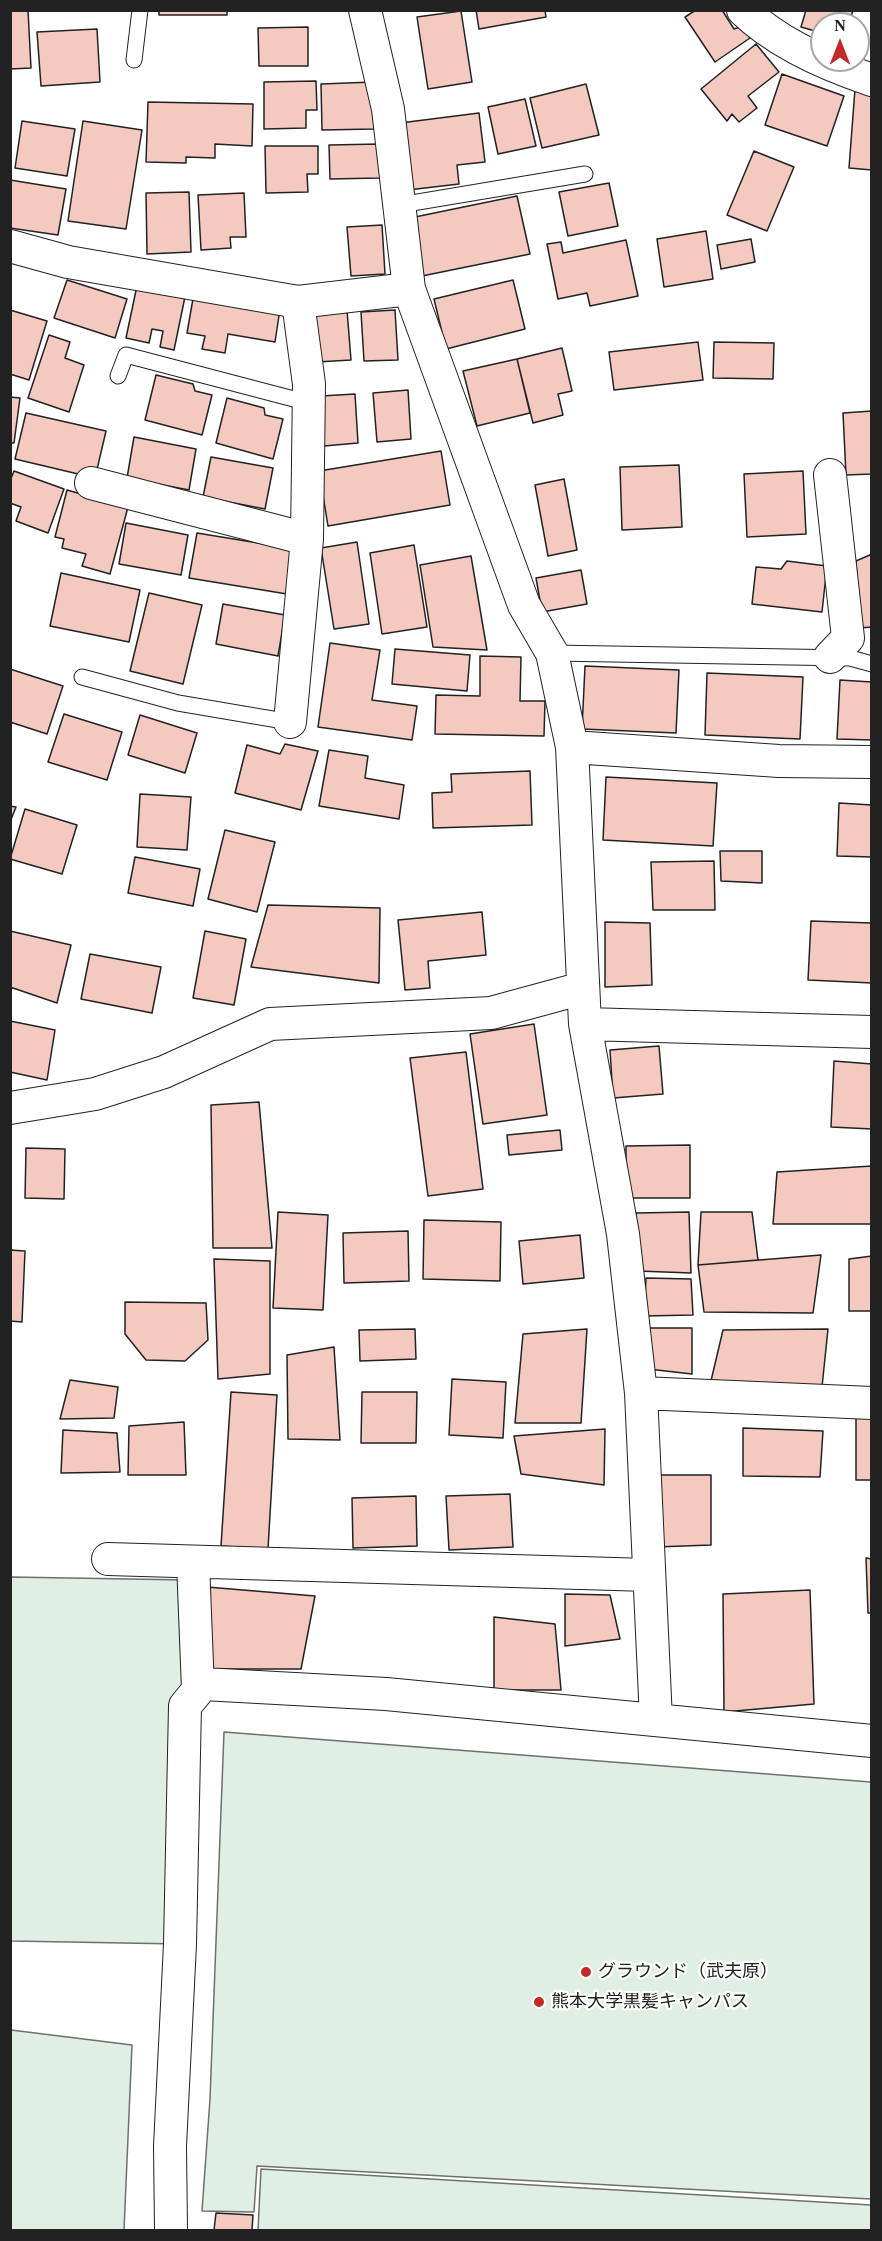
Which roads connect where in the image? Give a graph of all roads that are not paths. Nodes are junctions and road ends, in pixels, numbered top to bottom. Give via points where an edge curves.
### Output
1 (140, 10) edge
2 (365, 10) edge
3 (743, 10) edge
4 (134, 60) dead end
5 (872, 80) edge
6 (585, 174) dead end
7 (400, 205) junction
8 (10, 246) edge
9 (410, 289) junction
10 (298, 302) junction
11 (118, 376) dead end
12 (309, 403) junction
13 (830, 475) dead end
14 (91, 483) dead end
15 (307, 539) junction
16 (552, 653) junction
17 (830, 657) junction
18 (872, 664) edge
19 (82, 677) dead end
20 (290, 722) joint
21 (572, 747) junction
22 (872, 762) edge
23 (583, 988) junction
24 (585, 1024) junction
25 (872, 1032) edge
26 (10, 1108) edge
27 (640, 1393) junction
28 (872, 1403) edge
29 (108, 1560) dead end
30 (193, 1562) junction
31 (648, 1575) junction
32 (198, 1690) junction
33 (656, 1720) junction
34 (872, 1741) edge
35 (171, 2230) edge

1 - 4 lane
2 - 7 street via 388,109
3 - 5 street via 760,27 812,55
6 - 7 lane
7 - 9 street
8 - 10 street via 68,262
9 - 10 street
9 - 16 street via 524,605
10 - 12 street
11 - 12 lane via 126,355
12 - 15 street
13 - 17 street via 848,638
14 - 15 street
15 - 20 street
16 - 17 lane
16 - 21 street
17 - 18 lane via 850,657
19 - 20 lane via 178,703
21 - 22 street
21 - 23 street
23 - 24 street
23 - 26 street via 491,1013 270,1024 164,1072 95,1094
24 - 25 street
24 - 27 street via 623,1234
27 - 28 street
27 - 31 street
29 - 30 street
30 - 31 street
30 - 32 street
31 - 33 street
32 - 33 street via 203,1684 386,1694
32 - 35 street via 185,1706 180,1944 170,2146
33 - 34 street

